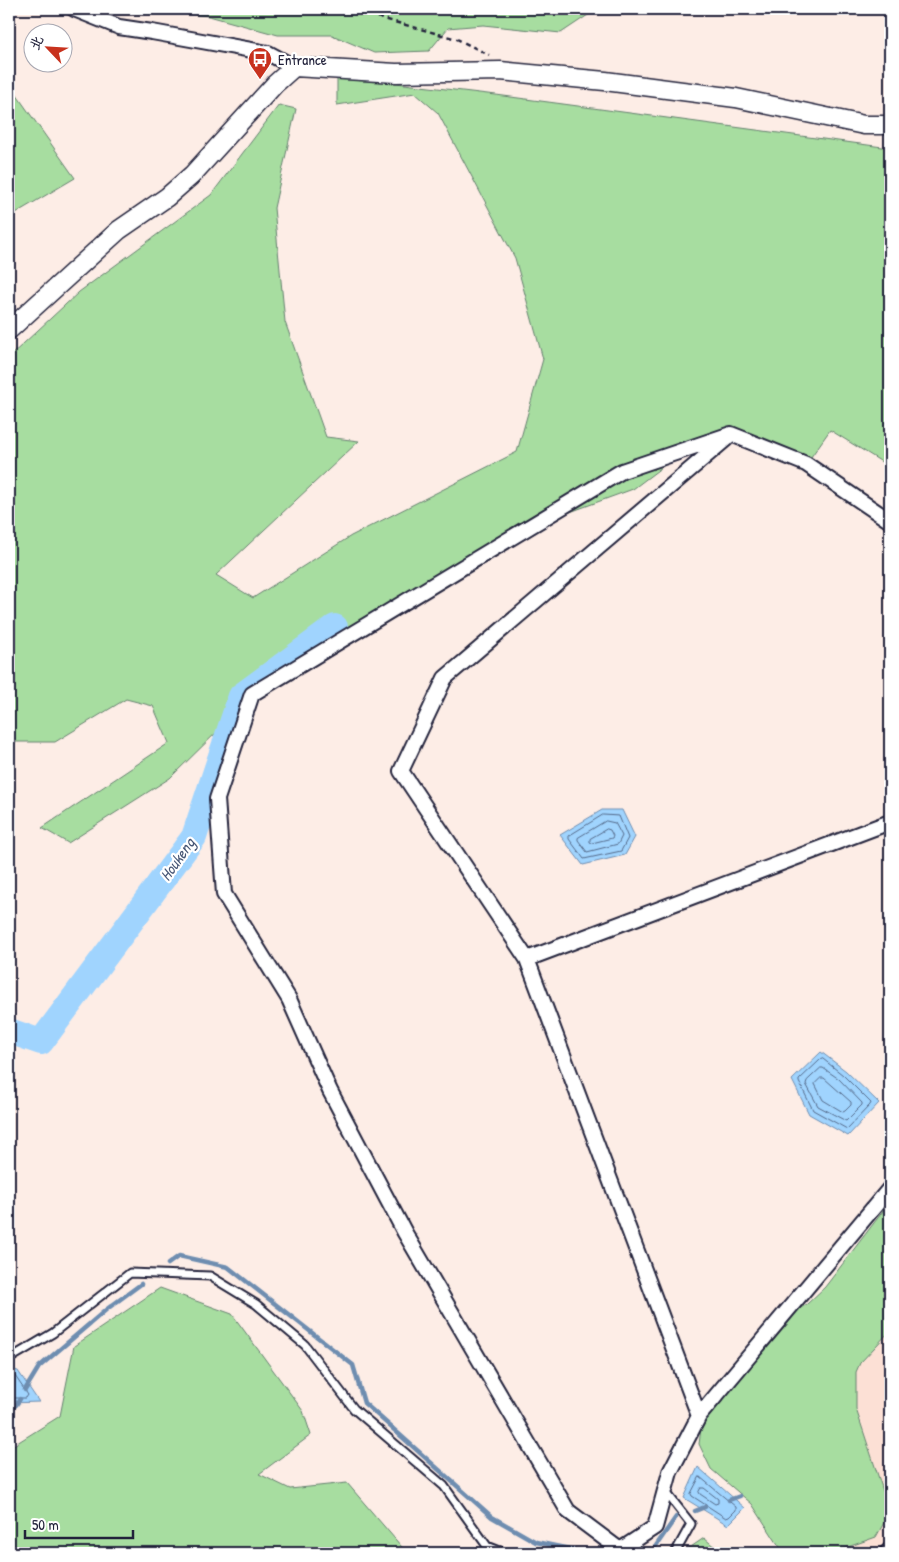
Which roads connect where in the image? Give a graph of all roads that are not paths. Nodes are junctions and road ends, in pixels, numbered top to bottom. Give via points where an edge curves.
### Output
1 (74, 9) edge
2 (294, 67) junction
3 (890, 125) edge
4 (9, 330) edge
5 (731, 434) junction
6 (890, 521) edge
7 (890, 822) edge
8 (527, 959) junction
9 (890, 1188) edge
10 (9, 1359) edge
11 (699, 1416) junction
12 (665, 1491) junction
13 (890, 1545) edge
14 (505, 1553) edge
15 (675, 1553) edge
16 (882, 1553) edge

1 - 2 street via 119,27 268,53
2 - 3 street via 396,73 500,71 605,80 736,98 864,125
2 - 4 street via 192,175 119,230
5 - 6 street via 806,464
5 - 8 street via 445,678 401,771
5 - 12 street via 622,471 252,694 217,799 224,894 288,999 330,1091 405,1233 568,1512 620,1550 655,1527
7 - 8 street
8 - 11 street
9 - 11 street
10 - 14 lane via 52,1333 130,1273 210,1276 256,1304 305,1344 354,1409 444,1486 487,1546
11 - 12 street via 670,1472
12 - 15 lane via 691,1524
13 - 16 lane

